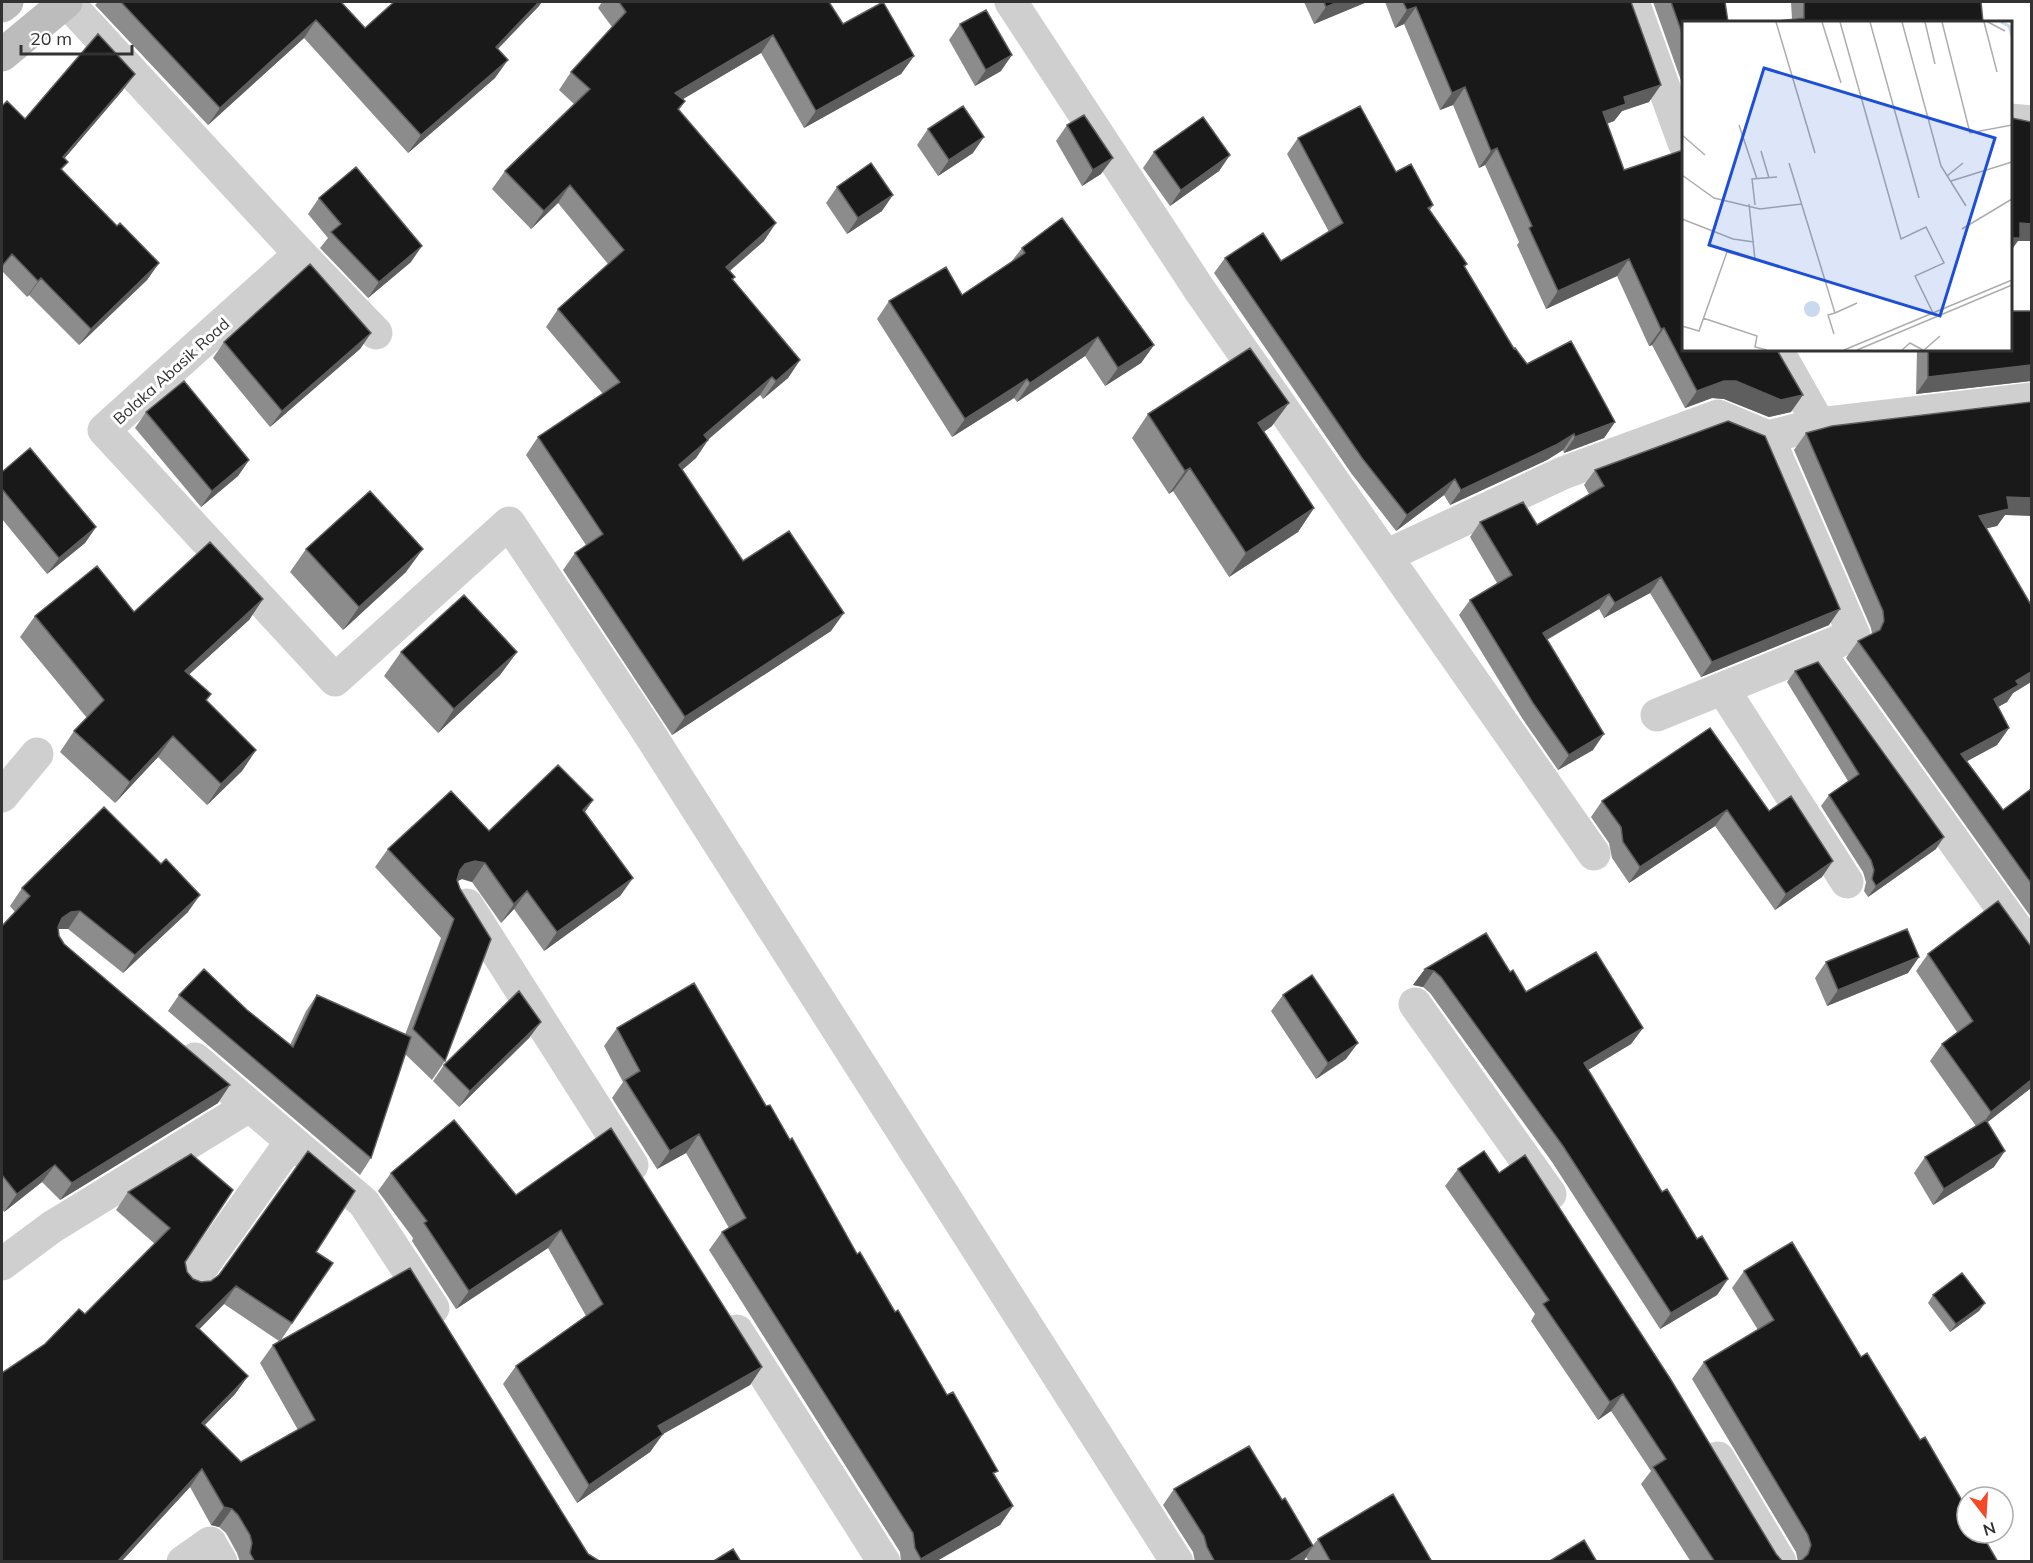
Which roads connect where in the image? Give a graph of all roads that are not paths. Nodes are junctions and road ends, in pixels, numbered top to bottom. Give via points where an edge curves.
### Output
1 (7, 2) edge
2 (67, 2) edge
3 (1011, 2) edge
4 (1633, 2) edge
5 (2, 6) edge
6 (2, 55) edge
7 (2012, 120) edge
8 (2031, 122) edge
9 (1682, 137) edge
10 (300, 254) junction
11 (376, 333) dead end
12 (1778, 351) edge
13 (2031, 399) edge
14 (1819, 424) junction
15 (1768, 437) junction
16 (1386, 556) junction
17 (1817, 650) junction
18 (1722, 689) junction
19 (1657, 715) dead end
20 (37, 754) dead end
21 (2, 796) edge
22 (1594, 854) dead end
23 (1847, 882) dead end
24 (463, 898) edge
25 (2031, 950) edge
26 (1415, 1004) dead end
27 (170, 1038) edge
28 (249, 1107) junction
29 (291, 1142) junction
30 (648, 1190) edge
31 (1568, 1221) edge
32 (2, 1264) edge
33 (191, 1282) edge
34 (724, 1310) edge
35 (448, 1331) edge
36 (1700, 1428) edge
37 (183, 1562) edge
38 (221, 1562) edge
39 (884, 1562) edge
40 (1177, 1562) edge
41 (1780, 1562) edge

1 - 5 street
2 - 6 street
2 - 10 street
3 - 16 street via 1199,289
4 - 9 street
7 - 8 street
10 - 11 street
10 - 40 street, Bolaka Abasik Road via 104,430 335,680 509,524 645,728
12 - 14 street
13 - 14 street
14 - 15 street
15 - 16 street via 1718,416 1563,473
15 - 17 street via 1854,635
16 - 22 street
17 - 18 street
17 - 25 street
18 - 19 street
18 - 23 street
20 - 21 street
24 - 30 street
26 - 31 street
27 - 28 street
28 - 29 street
28 - 32 street via 52,1227
29 - 33 street
29 - 35 street via 364,1203
34 - 39 street
36 - 41 street
37 - 38 street via 210,1543

